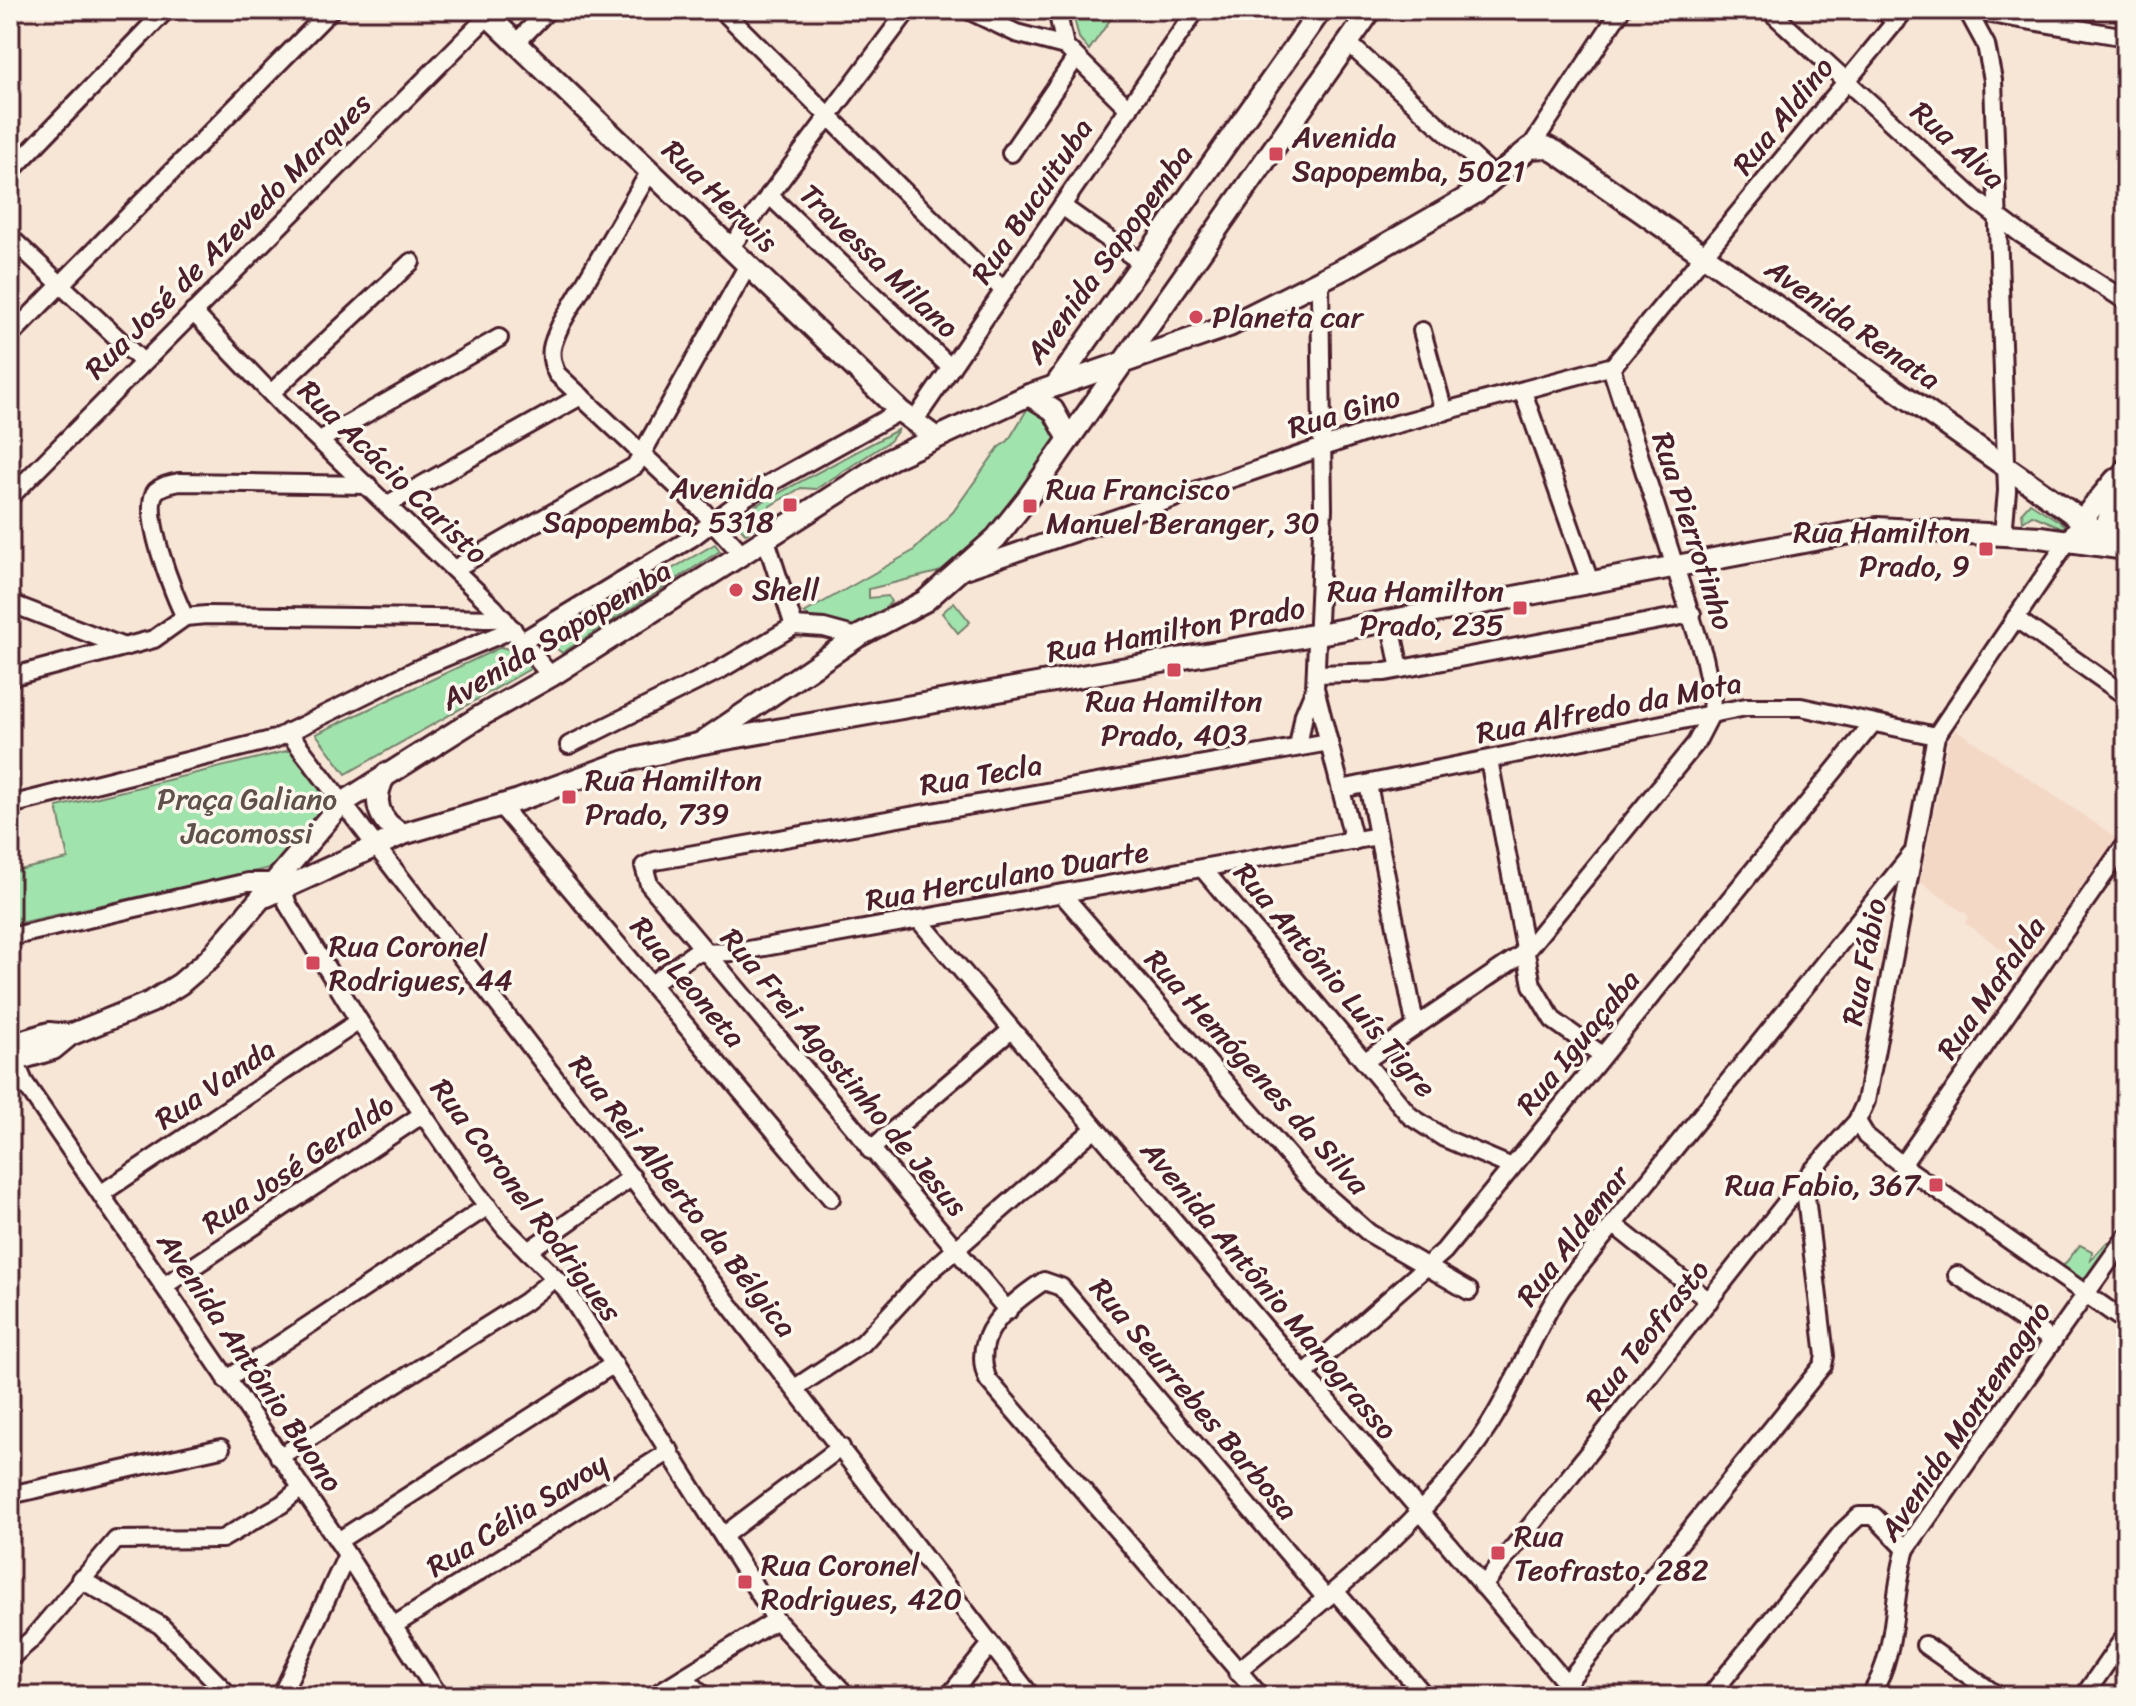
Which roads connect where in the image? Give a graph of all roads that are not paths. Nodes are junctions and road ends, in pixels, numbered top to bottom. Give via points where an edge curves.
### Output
1 (166, 10) edge
2 (331, 10) edge
3 (548, 10) edge
4 (722, 10) edge
5 (908, 10) edge
6 (968, 10) edge
7 (1057, 10) edge
8 (1196, 10) edge
9 (1321, 10) edge
10 (1371, 10) edge
11 (1621, 10) edge
12 (1769, 10) edge
13 (1882, 10) edge
14 (1967, 10) edge
15 (485, 13) edge
16 (1900, 16) edge
17 (2126, 37) edge
18 (517, 42) junction
19 (1347, 42) junction
20 (1070, 52) junction
21 (1847, 82) junction
22 (1129, 109) junction
23 (828, 114) junction
24 (1540, 141) junction
25 (1011, 153) dead end
26 (650, 171) junction
27 (10, 172) edge
28 (1496, 178) junction
29 (769, 195) junction
30 (1062, 206) junction
31 (1999, 218) junction
32 (10, 237) edge
33 (730, 248) junction
34 (1705, 257) junction
35 (411, 262) dead end
36 (1142, 263) junction
37 (748, 265) junction
38 (1320, 281) junction
39 (60, 285) junction
40 (1004, 291) junction
41 (2126, 301) edge
42 (193, 312) junction
43 (1422, 331) dead end
44 (10, 336) edge
45 (499, 338) dead end
46 (1141, 349) junction
47 (143, 362) junction
48 (1119, 366) junction
49 (1611, 367) junction
50 (951, 368) junction
51 (1055, 386) junction
52 (1523, 392) junction
53 (271, 393) junction
54 (1029, 395) junction
55 (581, 396) junction
56 (1444, 412) junction
57 (917, 428) junction
58 (1069, 439) junction
59 (320, 440) junction
60 (1322, 447) junction
61 (644, 454) junction
62 (2126, 467) edge
63 (2006, 470) junction
64 (368, 485) junction
65 (10, 497) edge
66 (388, 504) junction
67 (2082, 520) junction
68 (712, 521) junction
69 (2003, 535) junction
70 (2103, 535) junction
71 (766, 540) junction
72 (2068, 541) junction
73 (2125, 548) edge
74 (743, 555) junction
75 (1676, 565) junction
76 (454, 569) junction
77 (960, 571) junction
78 (1590, 582) junction
79 (10, 603) edge
80 (1692, 614) junction
81 (185, 617) junction
82 (2015, 618) junction
83 (1390, 621) junction
84 (794, 626) junction
85 (513, 630) junction
86 (1319, 634) junction
87 (857, 637) junction
88 (125, 647) junction
89 (1400, 669) junction
90 (551, 676) junction
91 (10, 677) edge
92 (1316, 681) junction
93 (2126, 696) edge
94 (1711, 714) junction
95 (1873, 723) junction
96 (288, 732) junction
97 (1936, 736) junction
98 (1329, 742) junction
99 (698, 744) junction
100 (569, 745) dead end
101 (1298, 747) junction
102 (1489, 760) junction
103 (386, 774) junction
104 (1368, 784) junction
105 (1341, 789) junction
106 (341, 804) junction
107 (10, 805) edge
108 (500, 805) junction
109 (403, 834) junction
110 (1378, 836) junction
111 (1354, 841) junction
112 (2126, 843) edge
113 (377, 844) junction
114 (1912, 854) junction
115 (644, 866) joint
116 (1203, 869) junction
117 (280, 879) junction
118 (1063, 895) junction
119 (919, 920) junction
120 (10, 937) edge
121 (705, 952) junction
122 (1525, 952) junction
123 (653, 983) junction
124 (359, 1021) junction
125 (1415, 1024) junction
126 (1010, 1031) junction
127 (1602, 1055) junction
128 (11, 1058) edge
129 (1365, 1061) junction
130 (423, 1114) junction
131 (1857, 1121) junction
132 (1094, 1129) junction
133 (870, 1150) junction
134 (1902, 1165) junction
135 (1512, 1167) junction
136 (632, 1177) junction
137 (1804, 1180) junction
138 (102, 1193) junction
139 (831, 1198) dead end
140 (488, 1206) junction
141 (1613, 1224) junction
142 (2126, 1237) edge
143 (956, 1248) junction
144 (528, 1251) junction
145 (1429, 1266) junction
146 (1957, 1275) dead end
147 (555, 1278) junction
148 (164, 1286) junction
149 (1469, 1291) dead end
150 (2086, 1294) junction
151 (1709, 1301) junction
152 (1008, 1311) junction
153 (2126, 1322) edge
154 (2053, 1341) junction
155 (614, 1364) junction
156 (1304, 1374) junction
157 (226, 1380) junction
158 (795, 1388) junction
159 (841, 1447) junction
160 (221, 1448) dead end
161 (670, 1451) junction
162 (279, 1457) junction
163 (301, 1488) junction
164 (10, 1495) edge
165 (1421, 1513) junction
166 (723, 1536) junction
167 (343, 1548) junction
168 (1906, 1549) junction
169 (80, 1579) junction
170 (1483, 1586) junction
171 (1330, 1595) junction
172 (776, 1620) junction
173 (393, 1626) junction
174 (2126, 1635) edge
175 (991, 1644) junction
176 (1925, 1645) dead end
177 (10, 1660) edge
178 (1237, 1672) junction
179 (684, 1677) junction
180 (1572, 1690) edge
181 (230, 1696) edge
182 (281, 1696) edge
183 (439, 1696) edge
184 (653, 1696) edge
185 (704, 1696) edge
186 (847, 1696) edge
187 (949, 1696) edge
188 (1031, 1696) edge
189 (1260, 1696) edge
190 (1425, 1696) edge
191 (1710, 1696) edge
192 (1870, 1696) edge
193 (1998, 1696) edge
194 (2084, 1696) edge

1 - 27 street
2 - 39 street
3 - 18 street
4 - 23 street
5 - 23 street
6 - 20 street
7 - 20 street
8 - 22 street, Rua Bucuituba
9 - 36 main road, Avenida Sapopemba
10 - 19 main road
11 - 24 street
12 - 21 street, Rua Alva
13 - 16 street
14 - 17 street
14 - 31 street via 1990,56
15 - 18 main road, Rua Herwis
15 - 42 street, Rua José de Azevedo Marques
16 - 21 street, Rua Aldino
18 - 26 main road, Rua Herwis
19 - 28 street
19 - 46 main road
20 - 22 street
20 - 25 street
21 - 31 street, Rua Alva
21 - 34 street, Rua Aldino
22 - 30 street, Rua Bucuituba
23 - 29 street
23 - 40 street
24 - 28 main road
24 - 34 main road, Avenida Renata
26 - 33 main road, Rua Herwis
26 - 55 street via 550,350 557,374
28 - 38 main road
29 - 33 street
29 - 50 street, Travessa Milano
30 - 36 street
30 - 40 street, Rua Bucuituba
31 - 41 street, Rua Alva
31 - 63 street
32 - 39 street
33 - 37 main road, Rua Herwis
34 - 49 street
34 - 63 main road, Avenida Renata
35 - 53 street
36 - 51 main road, Avenida Sapopemba
37 - 57 main road, Rua Herwis
37 - 61 street
38 - 46 main road via 1229,326
38 - 60 street
39 - 44 street
39 - 47 street
40 - 50 street, Rua Bucuituba
42 - 47 street, Rua José de Azevedo Marques
42 - 53 street, Rua Acácio Caristo
43 - 56 street
45 - 59 street
46 - 48 main road
47 - 65 street, Rua José de Azevedo Marques
48 - 51 main road
48 - 58 main road
49 - 52 street, Rua Gino
49 - 75 street, Rua Pierrotinho
50 - 57 street, Rua Bucuituba
51 - 54 main road, Avenida Sapopemba
52 - 56 street, Rua Gino
52 - 78 street
53 - 59 street, Rua Acácio Caristo
54 - 57 main road, Avenida Sapopemba
54 - 58 main road via 1053,410
55 - 61 street
55 - 66 street
56 - 60 street, Rua Gino
57 - 68 street via 747,496
57 - 71 main road, Avenida Sapopemba via 891,459
58 - 77 main road via 996,538
59 - 64 street, Rua Acácio Caristo
60 - 77 street, Rua Gino
60 - 86 street
61 - 68 street
61 - 76 street via 629,471
62 - 67 main road
62 - 70 main road
63 - 67 main road, Avenida Renata
63 - 69 street
64 - 66 street, Rua Acácio Caristo
64 - 81 street via 163,486 154,493 154,526
66 - 76 street, Rua Acácio Caristo
67 - 70 main road, Avenida Renata
67 - 72 street, Rua Fábio
68 - 74 street
68 - 85 street via 693,537
69 - 72 main road, Rua Hamilton Prado
69 - 75 main road, Rua Hamilton Prado via 1877,528
70 - 73 main road, Avenida Renata
71 - 74 main road, Avenida Sapopemba
71 - 84 street
72 - 73 main road, Rua Hamilton Prado
72 - 82 street, Rua Fábio
74 - 90 main road, Avenida Sapopemba
75 - 78 main road, Rua Hamilton Prado
75 - 80 street, Rua Pierrotinho
76 - 85 street, Rua Acácio Caristo
77 - 87 main road via 925,601
78 - 83 main road, Rua Hamilton Prado
79 - 88 street
80 - 89 street
80 - 94 street, Rua Pierrotinho via 1712,695
81 - 85 street via 254,614
81 - 88 street via 154,639
82 - 93 street
82 - 97 street, Rua Fábio
83 - 86 main road, Rua Hamilton Prado
83 - 89 street
84 - 87 street
84 - 100 street via 718,671
85 - 90 street, Rua Acácio Caristo
85 - 96 street via 415,670
86 - 92 street
86 - 99 main road, Rua Hamilton Prado
87 - 99 main road
88 - 91 street
89 - 92 street
90 - 103 main road, Avenida Sapopemba
92 - 98 street
92 - 101 street
94 - 95 street, Rua Alfredo da Mota via 1775,705
94 - 102 street, Rua Alfredo da Mota
94 - 122 street via 1696,743
95 - 97 street, Rua Alfredo da Mota
95 - 127 street, Rua Iguaçaba
96 - 106 street, Rua Rei Alberto da Bélgica
96 - 107 street
97 - 114 street, Rua Fábio
98 - 101 street, Rua Tecla
98 - 105 street
99 - 108 main road, Rua Hamilton Prado via 626,761
101 - 115 street, Rua Tecla
102 - 104 street, Rua Alfredo da Mota
102 - 122 street
103 - 106 main road, Avenida Sapopemba
103 - 109 main road via 378,809 392,829
104 - 105 street, Rua Alfredo da Mota
104 - 110 street
105 - 111 street
106 - 113 street, Rua Rei Alberto da Bélgica
106 - 117 main road, Avenida Sapopemba
108 - 109 main road, Rua Hamilton Prado
108 - 123 street, Rua Leoneta
109 - 113 main road, Rua Hamilton Prado
110 - 111 street, Rua Herculano Duarte
110 - 125 street
111 - 116 street, Rua Herculano Duarte
112 - 134 street, Rua Mafalda
113 - 117 main road, Rua Hamilton Prado
113 - 136 street, Rua Rei Alberto da Bélgica
114 - 131 street, Rua Fábio via 1866,1101
114 - 141 street, Rua Aldemar
115 - 121 street, Rua Frei Agostinho de Jesus via 649,884
116 - 118 street, Rua Herculano Duarte
116 - 129 street, Rua Antônio Luís Tigre
117 - 120 street
117 - 124 street, Rua Coronel Rodrigues via 288,905
117 - 128 main road, Avenida Sapopemba via 180,984 151,1002 70,1035 53,1049
118 - 119 street, Rua Herculano Duarte
118 - 145 street, Rua Hemógenes da Silva via 1311,1182 1369,1233
119 - 121 street, Rua Herculano Duarte via 737,952
119 - 126 street, Avenida Antônio Manograsso
121 - 123 street, Rua Herculano Duarte via 689,955
121 - 133 street, Rua Frei Agostinho de Jesus
122 - 125 street
122 - 127 street via 1541,1004 1561,1026
123 - 139 street, Rua Leoneta
124 - 130 street, Rua Coronel Rodrigues
124 - 138 street, Rua Vanda
125 - 129 street
126 - 132 street, Avenida Antônio Manograsso
126 - 133 street
127 - 135 street, Rua Iguaçaba
128 - 138 street, Avenida Antônio Buono
129 - 135 street, Rua Antônio Luís Tigre via 1394,1099 1423,1125
130 - 140 street, Rua Coronel Rodrigues
130 - 148 street, Rua José Geraldo
131 - 134 street via 1866,1136
131 - 137 street, Rua Teofrasto
132 - 143 street
132 - 156 street, Avenida Antônio Manograsso
133 - 143 street, Rua Frei Agostinho de Jesus
134 - 150 street
135 - 145 street, Rua Iguaçaba
136 - 144 street
136 - 158 street, Rua Rei Alberto da Bélgica
137 - 151 street, Rua Teofrasto
137 - 180 street via 1823,1365
138 - 148 street, Avenida Antônio Buono
140 - 144 street, Rua Coronel Rodrigues
140 - 157 street
141 - 151 street
141 - 165 street, Rua Aldemar via 1546,1312 1490,1425
142 - 150 street, Avenida Montemagno
143 - 152 street, Rua Frei Agostinho de Jesus
143 - 158 street via 863,1343
144 - 147 street, Rua Coronel Rodrigues
145 - 149 street, Rua Hemógenes da Silva
145 - 156 street, Rua Iguaçaba
146 - 154 street
147 - 155 street, Rua Coronel Rodrigues
147 - 162 street
148 - 157 street, Avenida Antônio Buono
150 - 153 street
150 - 154 street, Avenida Montemagno
151 - 170 street, Rua Teofrasto
152 - 171 street, Rua Seurrebes Barbosa via 1044,1281 1061,1287
152 - 178 street via 982,1345 988,1380
154 - 168 street, Avenida Montemagno
155 - 161 street, Rua Coronel Rodrigues
155 - 167 street
156 - 165 street, Avenida Antônio Manograsso
157 - 162 street, Avenida Antônio Buono
158 - 159 street, Rua Rei Alberto da Bélgica
159 - 166 street
159 - 175 street, Rua Rei Alberto da Bélgica
160 - 164 street
161 - 166 street, Rua Coronel Rodrigues
161 - 173 street, Rua Célia Savoy
162 - 163 street, Avenida Antônio Buono
163 - 167 street, Avenida Antônio Buono
163 - 169 street via 222,1539 116,1540
165 - 170 street, Avenida Antônio Manograsso
165 - 171 street, Rua Aldemar
166 - 172 street, Rua Coronel Rodrigues
167 - 173 street, Avenida Antônio Buono
167 - 182 street
168 - 191 street via 1874,1516 1859,1516
168 - 192 street, Avenida Montemagno via 1889,1652
169 - 177 street
169 - 181 street via 160,1625
170 - 180 street, Avenida Antônio Manograsso
171 - 178 street, Rua Aldemar
171 - 190 street
172 - 179 street
172 - 186 street, Rua Coronel Rodrigues
173 - 183 street, Avenida Antônio Buono
174 - 194 street
175 - 187 street
175 - 188 street, Rua Rei Alberto da Bélgica
176 - 193 street
178 - 189 street
179 - 184 street
179 - 185 street

